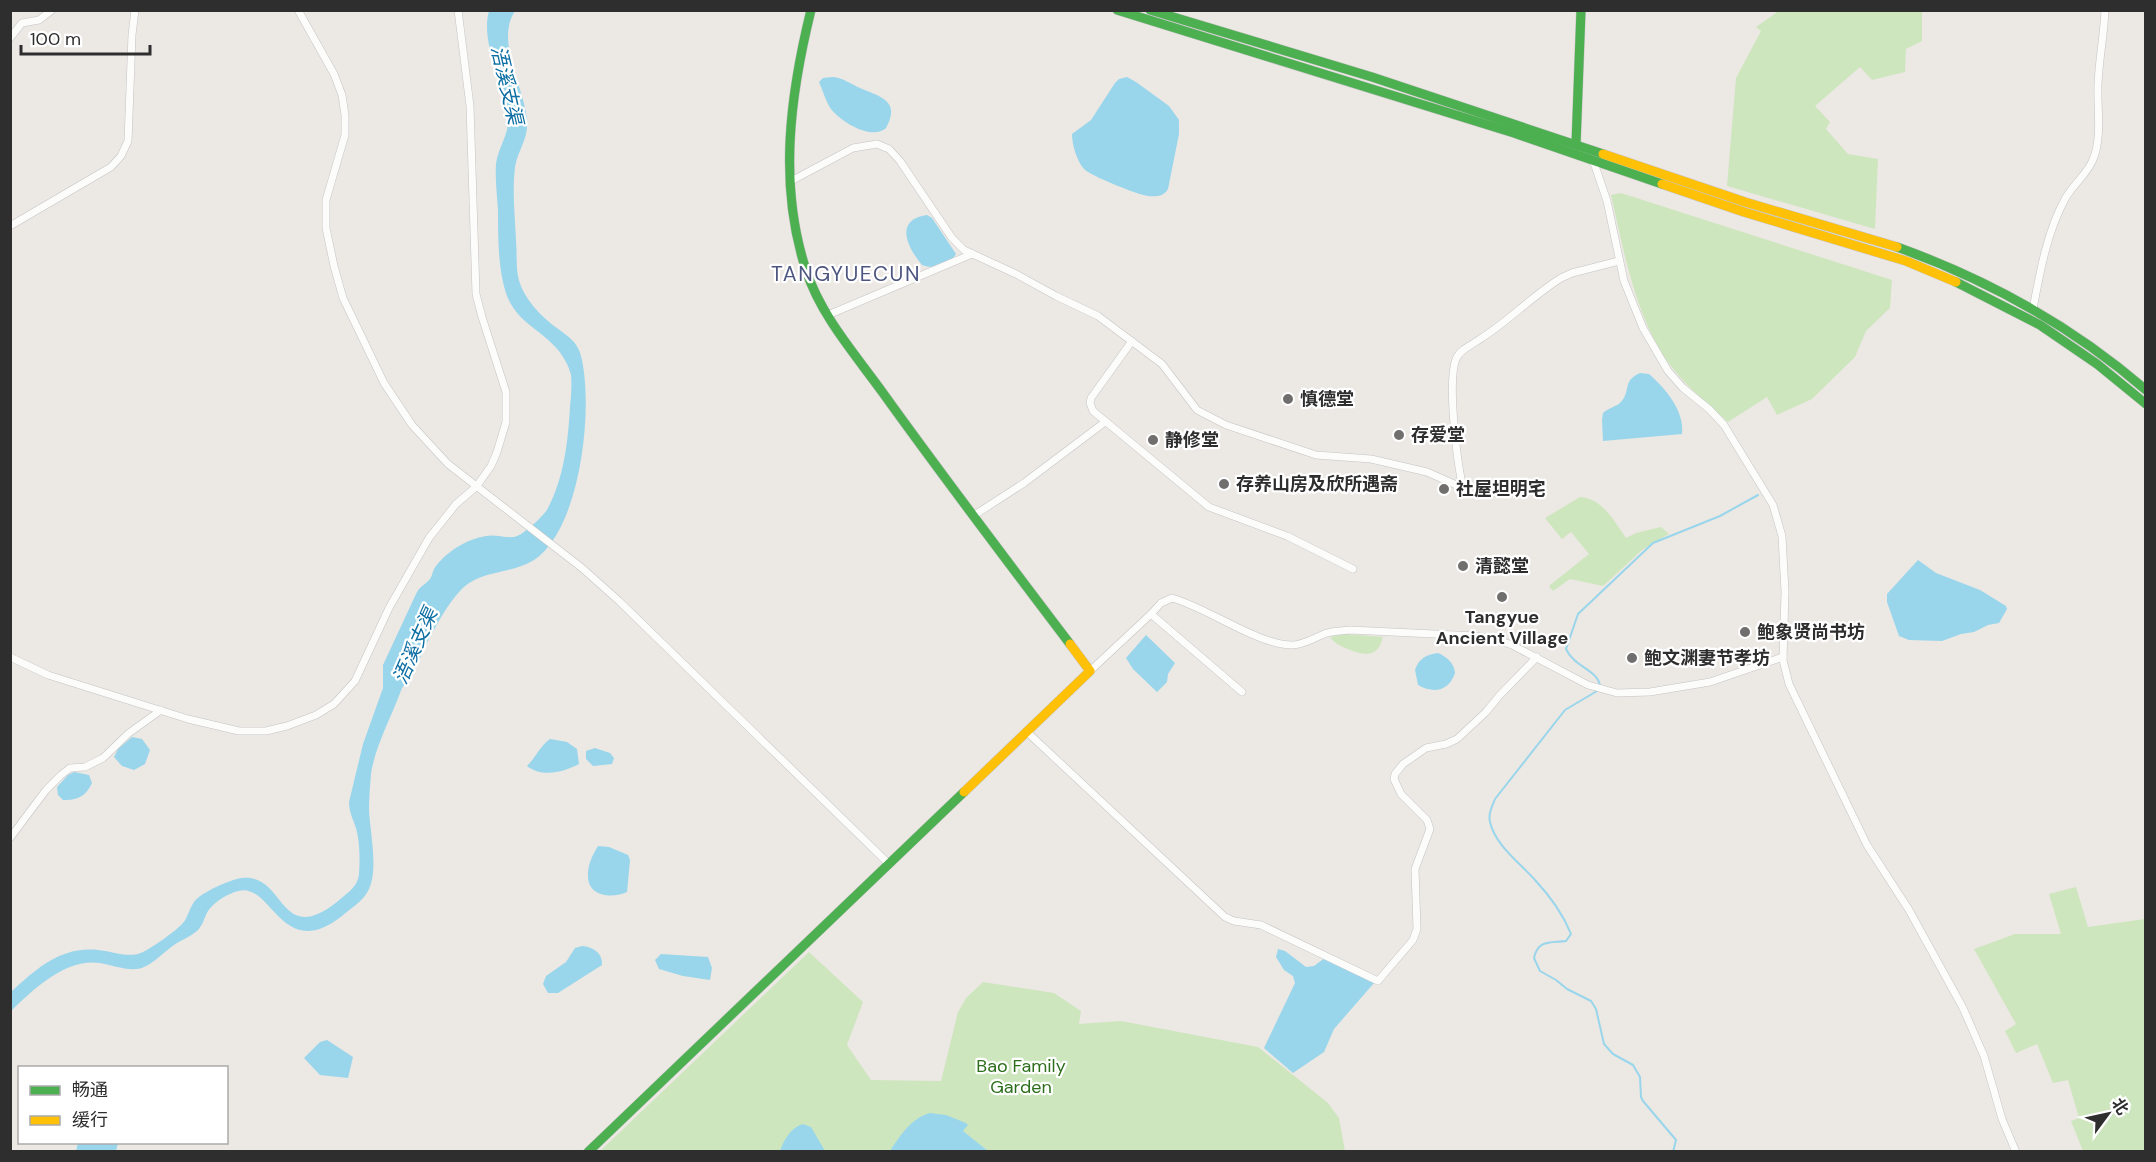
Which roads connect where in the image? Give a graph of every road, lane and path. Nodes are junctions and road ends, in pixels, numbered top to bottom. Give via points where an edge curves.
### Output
1 (52, 10) edge
2 (135, 10) edge
3 (298, 10) edge
4 (458, 10) edge
5 (812, 10) edge
6 (1117, 10) edge
7 (1150, 10) edge
8 (1581, 10) edge
9 (2105, 10) edge
10 (10, 38) edge
11 (1576, 144) junction
12 (1593, 160) junction
13 (791, 181) junction
14 (10, 226) edge
15 (972, 254) junction
16 (1619, 261) junction
17 (2033, 309) junction
18 (828, 315) junction
19 (1132, 341) junction
20 (2145, 390) edge
21 (2145, 404) edge
22 (1105, 422) junction
23 (476, 487) junction
24 (973, 516) junction
25 (1353, 569) dead end
26 (1151, 614) junction
27 (10, 657) edge
28 (1537, 657) junction
29 (1783, 657) junction
30 (1090, 671) junction
31 (1242, 692) dead end
32 (161, 710) junction
33 (1027, 732) junction
34 (10, 838) edge
35 (889, 864) junction
36 (588, 1152) edge
37 (2016, 1152) edge

1 - 10 street via 39,20 22,23
2 - 14 street via 125,149 111,168
3 - 23 street via 338,84 344,106 345,135 325,218 343,298 401,411 435,452
4 - 23 street via 470,106 476,294 504,381 507,403 497,452
5 - 13 main road via 795,95
6 - 12 main road
7 - 11 main road via 1370,76
8 - 11 main road
9 - 17 street via 2096,152 2061,209 2041,266
11 - 17 main road via 1747,203 1910,252
12 - 16 street via 1607,201
12 - 21 main road via 1744,212 1906,261 1956,282 2060,337
13 - 15 street via 853,148 877,144 891,150 952,238
13 - 18 main road via 802,258
15 - 18 street
15 - 19 street via 1098,316
16 - 19 street via 1561,278 1457,357 1452,385 1462,488 1427,472 1371,459 1316,454 1226,425 1197,410 1162,364
16 - 29 street via 1636,315 1661,361 1683,388 1724,424 1773,505 1782,536
17 - 20 main road via 2104,355
18 - 24 main road
19 - 22 street via 1091,398 1091,406
22 - 24 street
22 - 25 street via 1209,507 1287,536
23 - 32 street via 456,504 429,538 389,608 355,681 334,704 307,719 257,732 238,731
23 - 35 street via 619,601
24 - 30 main road
26 - 28 street via 1172,598 1277,644 1302,644 1331,632 1350,630 1476,636 1507,643
26 - 30 street
26 - 31 street
27 - 32 street via 48,675
28 - 29 street via 1588,685 1626,694 1710,682
28 - 33 street via 1457,739 1426,748 1395,774 1401,794 1427,820 1430,829 1415,869 1417,929 1413,940 1378,981 1261,925 1225,917
29 - 37 street via 1789,684 1867,845 1909,910 1975,1033
30 - 33 main road
32 - 34 street via 103,758 85,767 70,768 61,775
33 - 35 main road
35 - 36 main road

